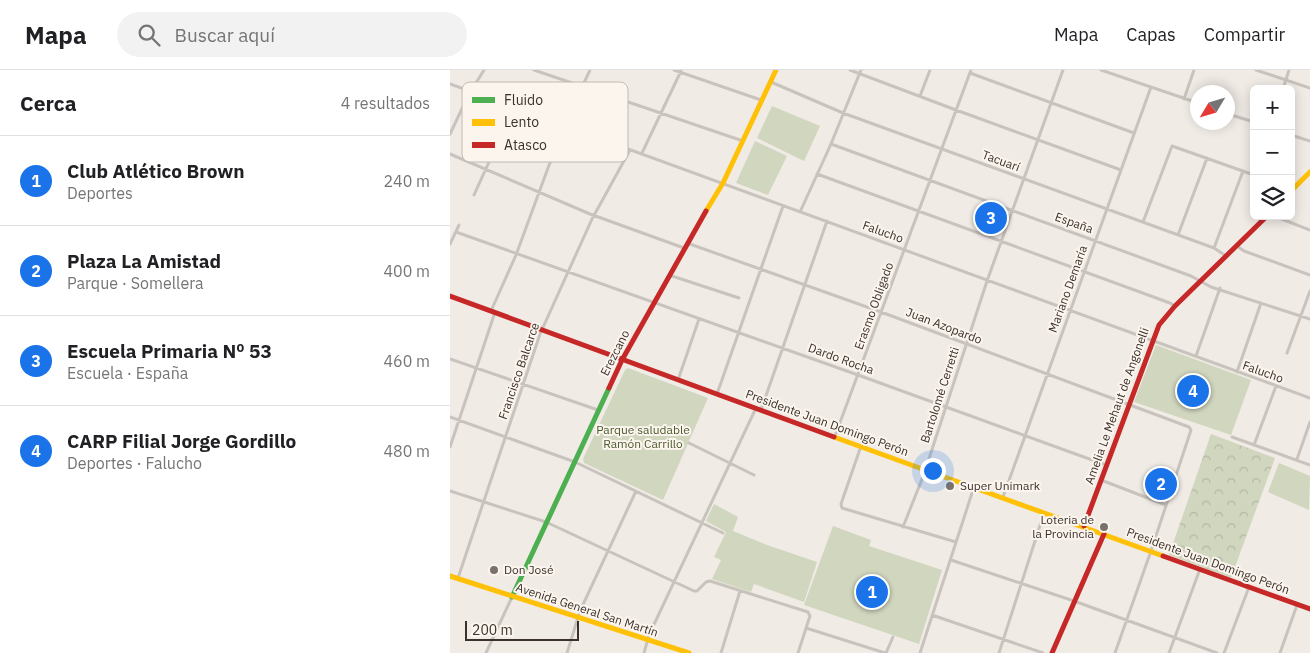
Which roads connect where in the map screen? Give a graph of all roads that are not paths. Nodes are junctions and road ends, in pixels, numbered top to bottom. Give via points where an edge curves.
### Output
1 (484, 70) edge
2 (534, 70) edge
3 (590, 70) edge
4 (674, 70) edge
5 (776, 70) edge
6 (850, 70) edge
7 (930, 70) edge
8 (1063, 70) edge
9 (1101, 70) edge
10 (1194, 70) edge
11 (1256, 70) edge
12 (1289, 70) edge
13 (680, 71) edge
14 (970, 71) edge
15 (1110, 71) edge
16 (860, 72) edge
17 (1286, 80) junction
18 (477, 82) edge
19 (570, 82) edge
20 (584, 82) edge
21 (771, 82) junction
22 (450, 84) edge
23 (1284, 85) edge
24 (1151, 87) junction
25 (462, 88) edge
26 (1310, 88) edge
27 (920, 96) junction
28 (1184, 99) junction
29 (762, 101) junction
30 (1190, 101) edge
31 (628, 102) edge
32 (1052, 103) junction
33 (462, 109) edge
34 (956, 110) junction
35 (844, 113) junction
36 (661, 114) junction
37 (1235, 116) edge
38 (1250, 121) edge
39 (1134, 133) junction
40 (450, 134) edge
41 (1295, 136) edge
42 (1038, 140) junction
43 (743, 141) junction
44 (1310, 141) edge
45 (831, 144) junction
46 (942, 149) junction
47 (630, 150) joint
48 (450, 154) edge
49 (628, 154) edge
50 (642, 154) junction
51 (1207, 158) junction
52 (462, 159) edge
53 (469, 162) edge
54 (489, 162) edge
55 (551, 162) edge
56 (624, 162) edge
57 (486, 169) junction
58 (1121, 170) junction
59 (1243, 171) junction
60 (1310, 172) edge
61 (1250, 173) edge
62 (817, 174) junction
63 (1024, 179) junction
64 (930, 181) junction
65 (723, 183) junction
66 (1295, 187) edge
67 (540, 191) junction
68 (474, 195) dead end
69 (783, 206) junction
70 (1013, 210) junction
71 (1106, 210) junction
72 (800, 212) junction
73 (919, 212) junction
74 (595, 215) junction
75 (1263, 220) edge
76 (1284, 220) edge
77 (827, 221) junction
78 (1142, 222) junction
79 (459, 225) dead end
80 (1310, 230) edge
81 (456, 232) junction
82 (1178, 235) junction
83 (1095, 240) junction
84 (1001, 241) junction
85 (450, 244) edge
86 (686, 245) junction
87 (1237, 246) junction
88 (1214, 248) junction
89 (904, 250) junction
90 (516, 254) junction
91 (1226, 256) junction
92 (761, 268) junction
93 (1084, 271) junction
94 (568, 273) junction
95 (669, 275) junction
96 (1310, 275) edge
97 (987, 281) junction
98 (1201, 281) junction
99 (805, 285) junction
100 (1220, 288) junction
101 (1310, 291) edge
102 (450, 296) edge
103 (739, 298) dead end
104 (654, 303) junction
105 (1261, 303) junction
106 (1175, 306) junction
107 (1070, 311) junction
108 (493, 312) junction
109 (881, 312) junction
110 (1300, 316) junction
111 (1310, 319) edge
112 (699, 320) junction
113 (542, 330) junction
114 (740, 332) junction
115 (1152, 340) junction
116 (966, 344) junction
117 (783, 348) junction
118 (1287, 354) dead end
119 (1196, 356) junction
120 (450, 359) edge
121 (622, 360) junction
122 (476, 368) junction
123 (1237, 372) junction
124 (1048, 374) junction
125 (858, 375) junction
126 (678, 380) junction
127 (522, 384) junction
128 (1276, 386) junction
129 (717, 394) junction
130 (1310, 398) edge
131 (1129, 404) junction
132 (946, 407) junction
133 (758, 409) junction
134 (598, 410) junction
135 (450, 417) edge
136 (458, 420) junction
137 (1310, 422) edge
138 (506, 436) junction
139 (835, 436) junction
140 (1025, 436) junction
141 (1232, 437) dead end
142 (689, 443) dead end
143 (1254, 445) junction
144 (862, 446) junction
145 (450, 447) edge
146 (1297, 459) junction
147 (575, 462) junction
148 (729, 463) junction
149 (1106, 465) junction
150 (1310, 465) edge
151 (925, 469) junction
152 (754, 475) dead end
153 (1101, 480) junction
154 (974, 487) junction
155 (450, 491) edge
156 (636, 491) junction
157 (1002, 497) junction
158 (484, 502) junction
159 (1166, 505) junction
160 (1044, 512) junction
161 (546, 522) junction
162 (702, 523) junction
163 (1084, 526) junction
164 (903, 527) junction
165 (723, 533) dead end
166 (1104, 534) junction
167 (956, 542) junction
168 (608, 550) junction
169 (1151, 551) junction
170 (951, 560) junction
171 (1200, 569) junction
172 (450, 576) edge
173 (458, 579) junction
174 (675, 581) junction
175 (1022, 583) junction
176 (1249, 587) junction
177 (740, 591) junction
178 (512, 596) junction
179 (1074, 601) junction
180 (1297, 605) junction
181 (1310, 610) edge
182 (932, 615) junction
183 (578, 617) junction
184 (1126, 620) junction
185 (806, 628) junction
186 (1175, 637) junction
187 (894, 638) dead end
188 (648, 640) junction
189 (1003, 640) junction
190 (486, 653) edge
191 (567, 653) edge
192 (644, 653) edge
193 (689, 653) edge
194 (721, 653) edge
195 (798, 653) edge
196 (885, 653) edge
197 (920, 653) edge
198 (999, 653) edge
199 (1043, 653) edge
200 (1052, 653) edge
201 (1115, 653) edge
202 (1169, 653) edge
203 (1217, 653) edge
204 (1224, 653) edge
205 (1280, 653) edge

1 - 18 street
2 - 19 street
3 - 20 street
4 - 13 street
5 - 21 street, Erezcano
6 - 16 street
7 - 27 street
8 - 32 street, Bartolomé Cerretti
9 - 15 street
10 - 28 street
11 - 17 street
12 - 17 street
13 - 29 street
13 - 36 street
14 - 32 street
14 - 34 street, Erasmo Obligado
15 - 24 street
16 - 27 street
16 - 35 street
17 - 23 street
17 - 26 street
21 - 29 street, Erezcano
21 - 35 street, Tacuarí
22 - 25 street, Falucho
24 - 28 street
24 - 39 street, Mariano Demaría
27 - 34 street
28 - 30 street
29 - 43 street, Erezcano
31 - 36 street
32 - 39 street
32 - 42 street, Bartolomé Cerretti
33 - 40 street
34 - 42 street
34 - 46 street, Erasmo Obligado
35 - 45 street
35 - 46 street, Tacuarí
36 - 43 street
36 - 50 street
37 - 38 street
39 - 58 street, Mariano Demaría
41 - 44 street
42 - 58 street
42 - 63 street, Bartolomé Cerretti
43 - 65 street, Erezcano
45 - 62 street
45 - 64 street, España
46 - 63 street, Tacuarí
46 - 64 street, Erasmo Obligado
47 - 49 street, Francisco Balcarce
47 - 50 street, Falucho
48 - 52 street, Juan Azopardo
50 - 65 street, Falucho
51 - 59 street
51 - 78 street via 1174,146 1171,148
51 - 82 street
53 - 57 street, Juan Azopardo
54 - 57 street
55 - 67 street
56 - 74 street, Francisco Balcarce
57 - 67 street, Juan Azopardo
57 - 68 street
58 - 71 street, Mariano Demaría
59 - 61 street
59 - 88 street
60 - 66 street
62 - 72 street
62 - 73 street
63 - 70 street, Bartolomé Cerretti
63 - 71 street, Tacuarí
64 - 70 street, España
64 - 73 street, Erasmo Obligado
65 - 69 street, Falucho
65 - 86 street, Erezcano
67 - 74 street, Juan Azopardo
67 - 90 street
69 - 72 street, Falucho
69 - 92 street
70 - 83 street, España
70 - 84 street, Bartolomé Cerretti
71 - 78 street, Tacuarí
71 - 83 street, Mariano Demaría
72 - 77 street, Falucho
73 - 84 street
73 - 89 street, Erasmo Obligado
74 - 86 street, Juan Azopardo
74 - 94 street, Francisco Balcarce
75 - 87 street, Amelia Le Mehaut de Angonelli
76 - 80 street
77 - 89 street, Falucho
77 - 99 street
78 - 82 street, Tacuarí
79 - 81 street
81 - 85 street
81 - 90 street, Dardo Rocha
82 - 88 street, Tacuarí
83 - 93 street, Mariano Demaría
83 - 98 street, España
84 - 93 street
84 - 97 street, Bartolomé Cerretti
86 - 92 street, Juan Azopardo
86 - 95 street, Erezcano
87 - 91 street, Amelia Le Mehaut de Angonelli
87 - 96 street
88 - 91 street, Tacuarí
89 - 97 street, Falucho
89 - 109 street, Erasmo Obligado
90 - 94 street, Dardo Rocha
90 - 108 street
91 - 98 street, Amelia Le Mehaut de Angonelli
92 - 99 street, Juan Azopardo
92 - 114 street
93 - 106 street
93 - 107 street, Mariano Demaría
94 - 104 street, Dardo Rocha
94 - 113 street, Francisco Balcarce
95 - 103 street
95 - 104 street, Erezcano
97 - 107 street, Falucho
97 - 116 street, Bartolomé Cerretti
98 - 100 street, España
98 - 106 street, Amelia Le Mehaut de Angonelli
99 - 109 street, Juan Azopardo
99 - 117 street
100 - 105 street, España
100 - 119 street
101 - 110 street
102 - 108 street, Presidente Juan Domingo Perón
104 - 112 street, Dardo Rocha
104 - 121 street, Erezcano
105 - 110 street, España
105 - 123 street
106 - 115 street, Amelia Le Mehaut de Angonelli via 1158,325
107 - 115 street, Falucho
107 - 124 street, Mariano Demaría
108 - 113 street, Presidente Juan Domingo Perón
108 - 122 street
109 - 116 street, Juan Azopardo
109 - 125 street, Erasmo Obligado
110 - 111 street, España
110 - 118 street
112 - 114 street, Dardo Rocha
112 - 126 street
113 - 121 street, Presidente Juan Domingo Perón
113 - 127 street, Francisco Balcarce
114 - 117 street, Dardo Rocha
114 - 129 street
115 - 119 street, Falucho
115 - 131 street, Amelia Le Mehaut de Angonelli
116 - 124 street, Juan Azopardo
116 - 132 street, Bartolomé Cerretti
117 - 125 street, Dardo Rocha
117 - 133 street
119 - 123 street, Falucho
120 - 122 street
121 - 126 street, Presidente Juan Domingo Perón
121 - 134 street, Erezcano
122 - 127 street
122 - 136 street
123 - 128 street, Falucho
124 - 131 street, Juan Azopardo
124 - 140 street, Mariano Demaría
125 - 132 street, Dardo Rocha
125 - 139 street, Erasmo Obligado
126 - 129 street, Presidente Juan Domingo Perón
127 - 134 street
127 - 138 street, Francisco Balcarce
128 - 130 street, Falucho
128 - 143 street
129 - 133 street, Presidente Juan Domingo Perón
131 - 149 street, Amelia Le Mehaut de Angonelli
131 - 159 street, Juan Azopardo via 1191,430
132 - 140 street, Dardo Rocha
132 - 151 street, Bartolomé Cerretti
133 - 139 street, Presidente Juan Domingo Perón
133 - 148 street
134 - 147 street, Erezcano
135 - 136 street
136 - 138 street
136 - 145 street
137 - 146 street
138 - 147 street
138 - 158 street, Francisco Balcarce
139 - 144 street, Presidente Juan Domingo Perón
140 - 149 street, Dardo Rocha
140 - 157 street, Mariano Demaría
141 - 143 street
142 - 148 street
143 - 146 street
144 - 151 street, Presidente Juan Domingo Perón
144 - 164 street via 841,507
146 - 150 street
147 - 156 street
147 - 161 street, Erezcano
148 - 152 street
148 - 162 street
149 - 153 street, Amelia Le Mehaut de Angonelli
151 - 154 street, Presidente Juan Domingo Perón
151 - 164 street, Bartolomé Cerretti
153 - 159 street
153 - 163 street, Amelia Le Mehaut de Angonelli
154 - 157 street, Presidente Juan Domingo Perón
154 - 167 street
155 - 158 street
156 - 162 street
156 - 168 street
157 - 160 street, Presidente Juan Domingo Perón
158 - 161 street
158 - 173 street, Francisco Balcarce
159 - 169 street
160 - 163 street, Presidente Juan Domingo Perón
160 - 175 street
161 - 168 street
161 - 178 street, Erezcano
162 - 165 street
162 - 174 street
163 - 166 street, Presidente Juan Domingo Perón
164 - 167 street
166 - 169 street, Presidente Juan Domingo Perón
166 - 179 street
167 - 170 street
168 - 174 street
168 - 183 street
169 - 171 street, Presidente Juan Domingo Perón
169 - 184 street
170 - 175 street
170 - 182 street
171 - 176 street, Presidente Juan Domingo Perón
171 - 186 street
172 - 173 street, Avenida General San Martín
173 - 178 street, Avenida General San Martín
174 - 177 street via 697,591 708,581
174 - 188 street
175 - 179 street
175 - 189 street
176 - 180 street, Presidente Juan Domingo Perón
176 - 204 street
177 - 185 street via 810,614
177 - 194 street
178 - 183 street, Avenida General San Martín
178 - 190 street, Erezcano
179 - 184 street
179 - 200 street
180 - 181 street, Presidente Juan Domingo Perón
180 - 205 street
182 - 189 street
182 - 197 street
183 - 188 street, Avenida General San Martín
183 - 191 street
184 - 186 street
184 - 201 street
185 - 195 street
185 - 196 street
186 - 202 street
186 - 203 street
187 - 196 street
188 - 192 street
188 - 193 street, Avenida General San Martín
189 - 198 street
189 - 199 street

